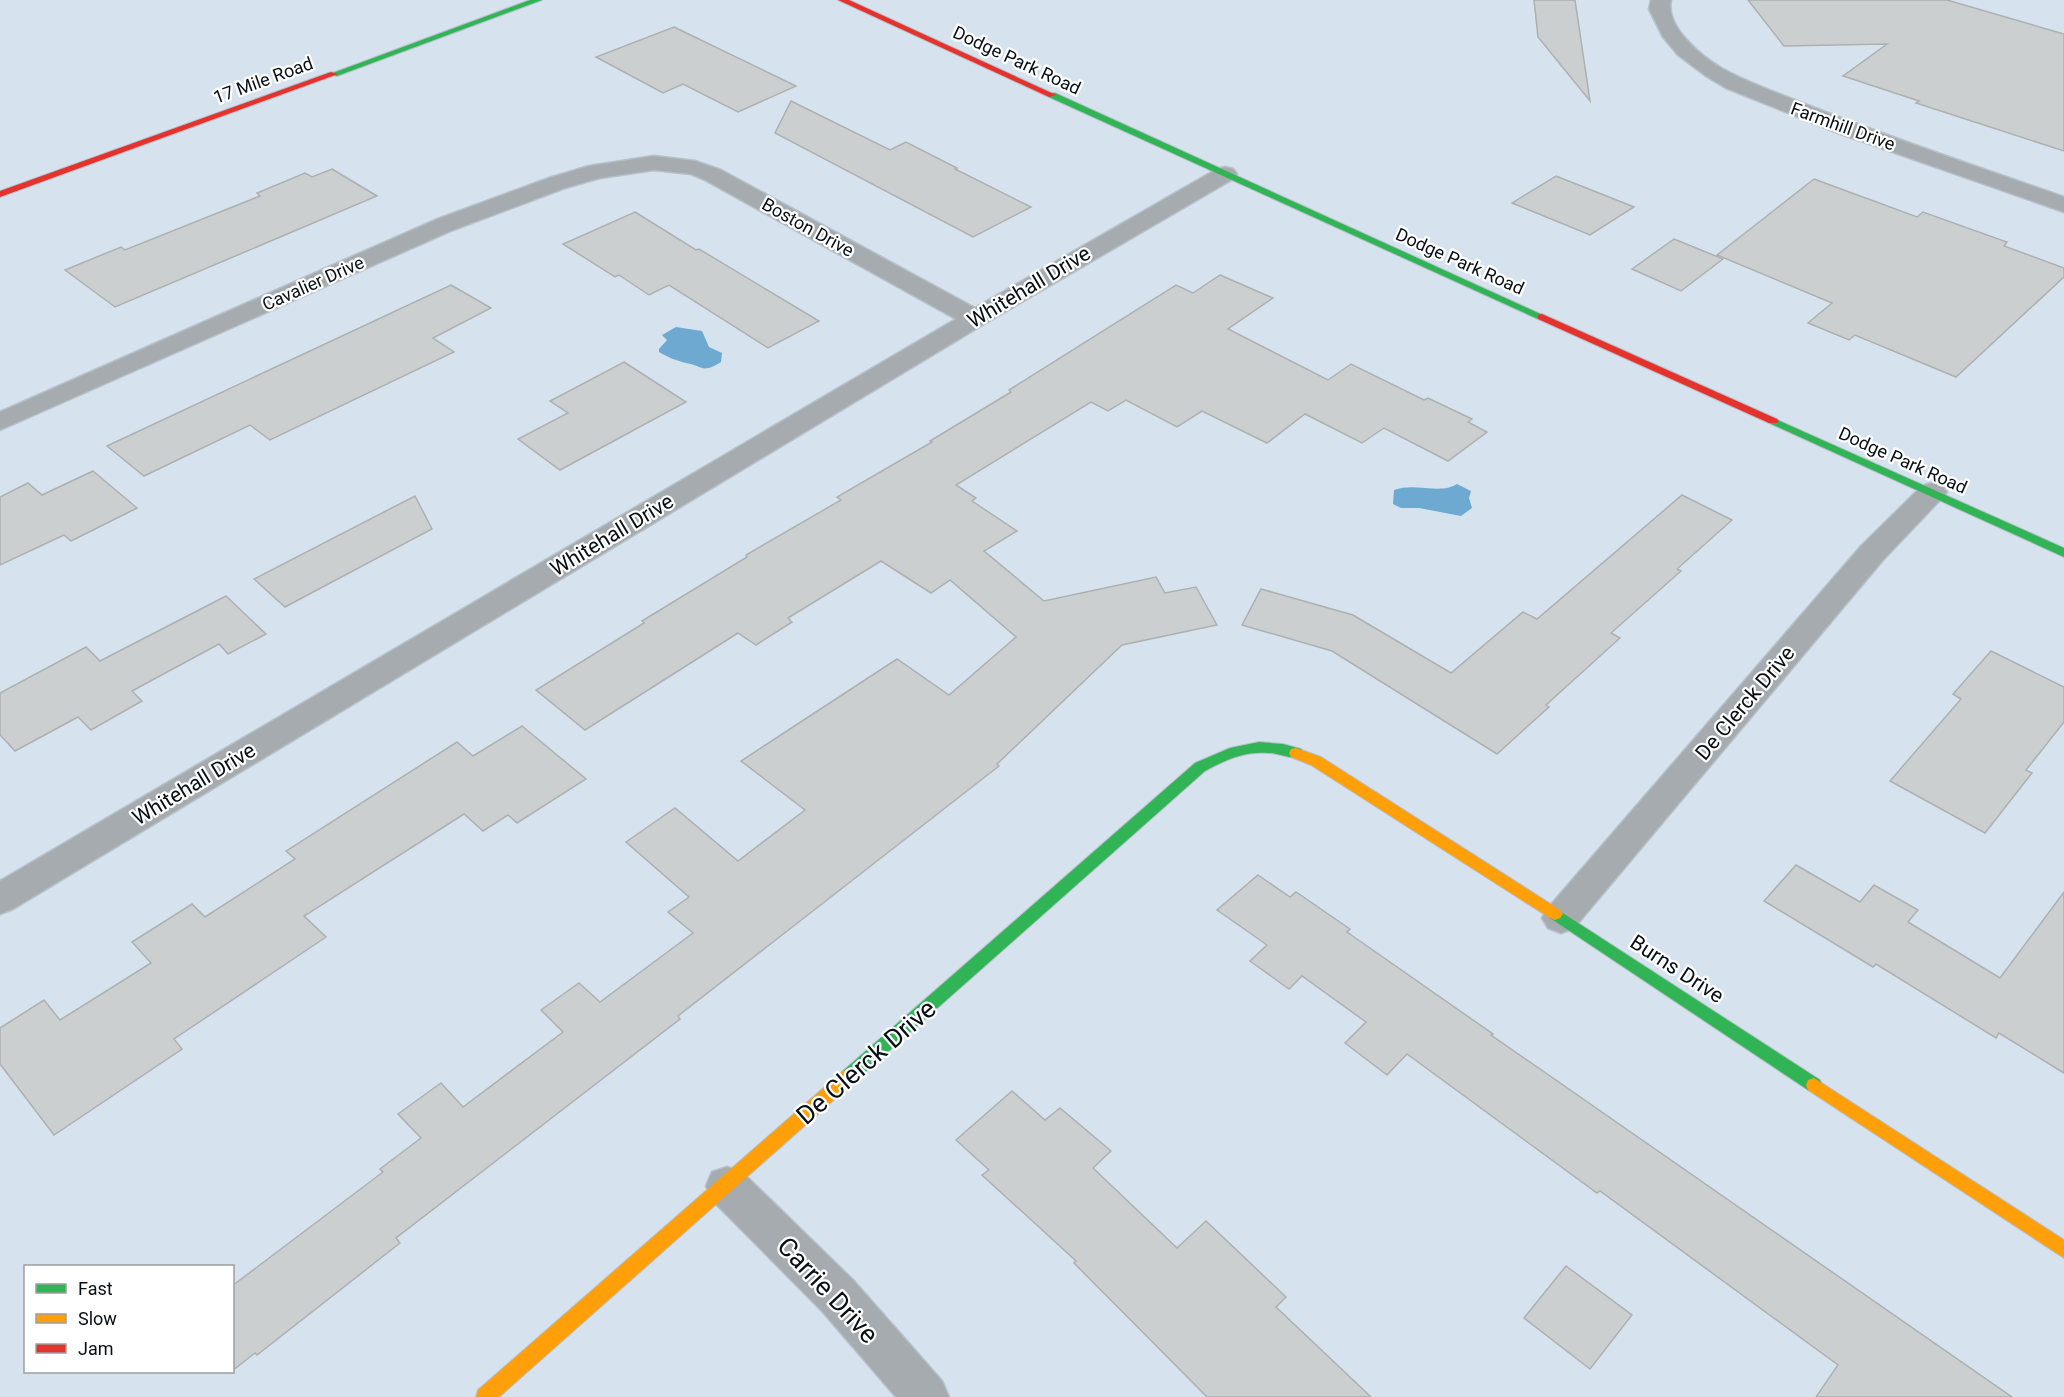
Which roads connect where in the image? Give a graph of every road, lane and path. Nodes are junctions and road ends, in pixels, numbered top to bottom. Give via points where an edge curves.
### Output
1 (538, 0) edge
2 (842, 0) edge
3 (1661, 0) edge
4 (633, 164) joint
5 (1225, 174) junction
6 (0, 194) edge
7 (2064, 205) edge
8 (975, 319) junction
9 (0, 422) edge
10 (1932, 492) junction
11 (2064, 553) edge
12 (1258, 745) joint
13 (0, 899) edge
14 (1561, 918) junction
15 (727, 1186) junction
16 (2064, 1250) edge
17 (485, 1397) edge
18 (926, 1397) edge

1 - 6 street, 17 Mile Road
2 - 5 street, Dodge Park Road
3 - 7 street, Farmhill Drive via 1659,9 1673,37 1698,61 1734,83 1846,128
4 - 8 street, Boston Drive via 674,164 713,175
4 - 9 street, Cavalier Drive via 557,183 444,225
5 - 8 street, Whitehall Drive
5 - 10 street, Dodge Park Road
8 - 13 street, Whitehall Drive
10 - 11 street, Dodge Park Road
10 - 14 street, De Clerck Drive via 1872,553
12 - 14 street, Burns Drive via 1289,749 1316,761
12 - 15 street, De Clerck Drive via 1225,752 1200,767
14 - 16 street, Burns Drive
15 - 17 street, De Clerck Drive
15 - 18 street, Carrie Drive via 838,1296

